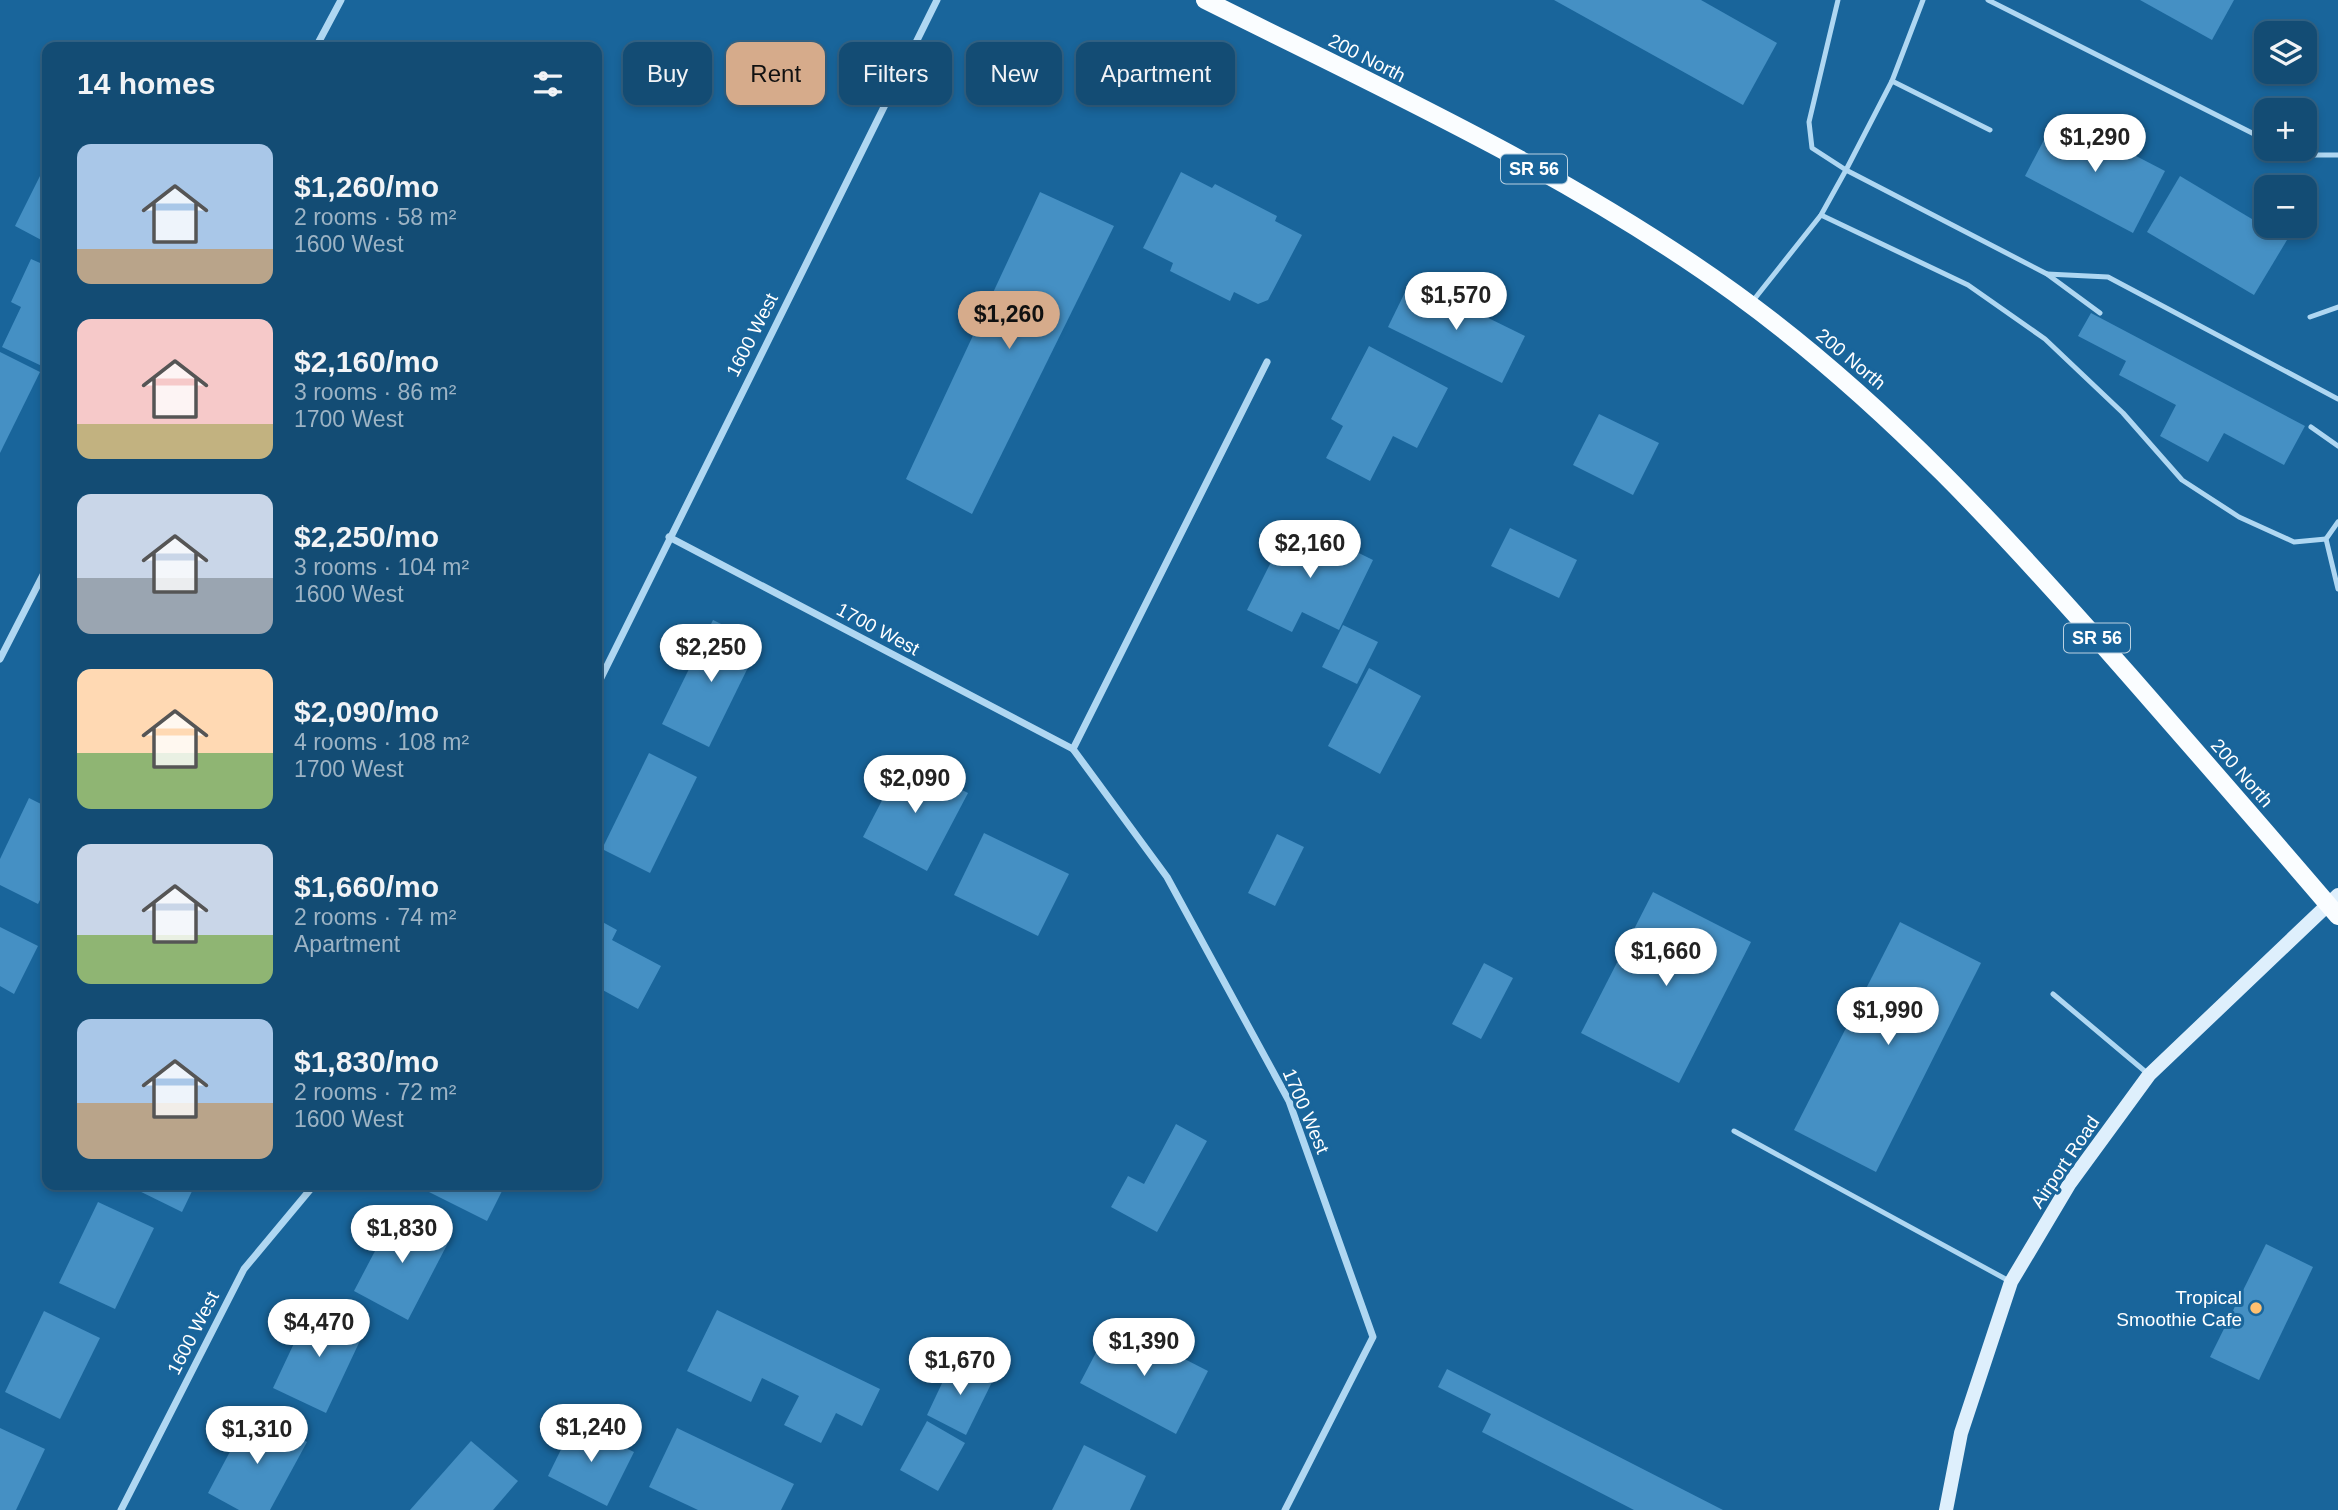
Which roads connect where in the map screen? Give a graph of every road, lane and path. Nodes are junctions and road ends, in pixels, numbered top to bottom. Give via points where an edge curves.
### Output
1 (341, 0) edge
2 (936, 0) edge
3 (1205, 0) edge
4 (1923, 0) edge
5 (1988, 0) edge
6 (1837, 1) edge
7 (319, 42) edge
8 (1892, 81) junction
9 (1990, 131) dead end
10 (2254, 134) edge
11 (2317, 155) edge
12 (2338, 155) edge
13 (1846, 170) junction
14 (1821, 215) junction
15 (2047, 274) junction
16 (1750, 304) junction
17 (2338, 307) edge
18 (2100, 313) dead end
19 (2310, 317) dead end
20 (1267, 362) dead end
21 (2338, 399) edge
22 (2311, 427) dead end
23 (2338, 446) edge
24 (2338, 522) edge
25 (669, 537) junction
26 (2326, 539) junction
27 (42, 577) edge
28 (2338, 589) edge
29 (0, 659) edge
30 (602, 676) edge
31 (1073, 749) junction
32 (2335, 905) edge
33 (2053, 994) dead end
34 (2150, 1075) junction
35 (1734, 1132) dead end
36 (310, 1190) edge
37 (2011, 1282) junction
38 (121, 1510) edge
39 (1285, 1510) edge
40 (1945, 1510) edge

1 - 7 street
2 - 25 street, 1600 West
3 - 16 main road, 200 North / SR 56 via 1459,127 1627,220
4 - 8 lane
5 - 10 lane
6 - 13 lane via 1809,122 1812,148
8 - 9 lane
8 - 13 lane
11 - 12 lane
13 - 14 lane
13 - 15 lane
14 - 16 lane
14 - 26 lane via 1968,285 2045,339 2123,413 2182,480 2239,517 2294,542
15 - 18 lane
15 - 21 lane via 2108,277
16 - 32 main road, 200 North / SR 56 via 1841,376 1967,494
17 - 19 lane
20 - 31 street
22 - 23 lane
24 - 26 lane
25 - 30 street, 1600 West
25 - 31 street, 1700 West
26 - 28 lane
27 - 29 street
31 - 39 street, 1700 West via 1167,877 1289,1101 1373,1337
32 - 34 street, Airport Road
33 - 34 lane
34 - 37 street, Airport Road via 2070,1183
35 - 37 lane
36 - 38 street, 1600 West via 244,1269
37 - 40 street, Airport Road via 1961,1433

